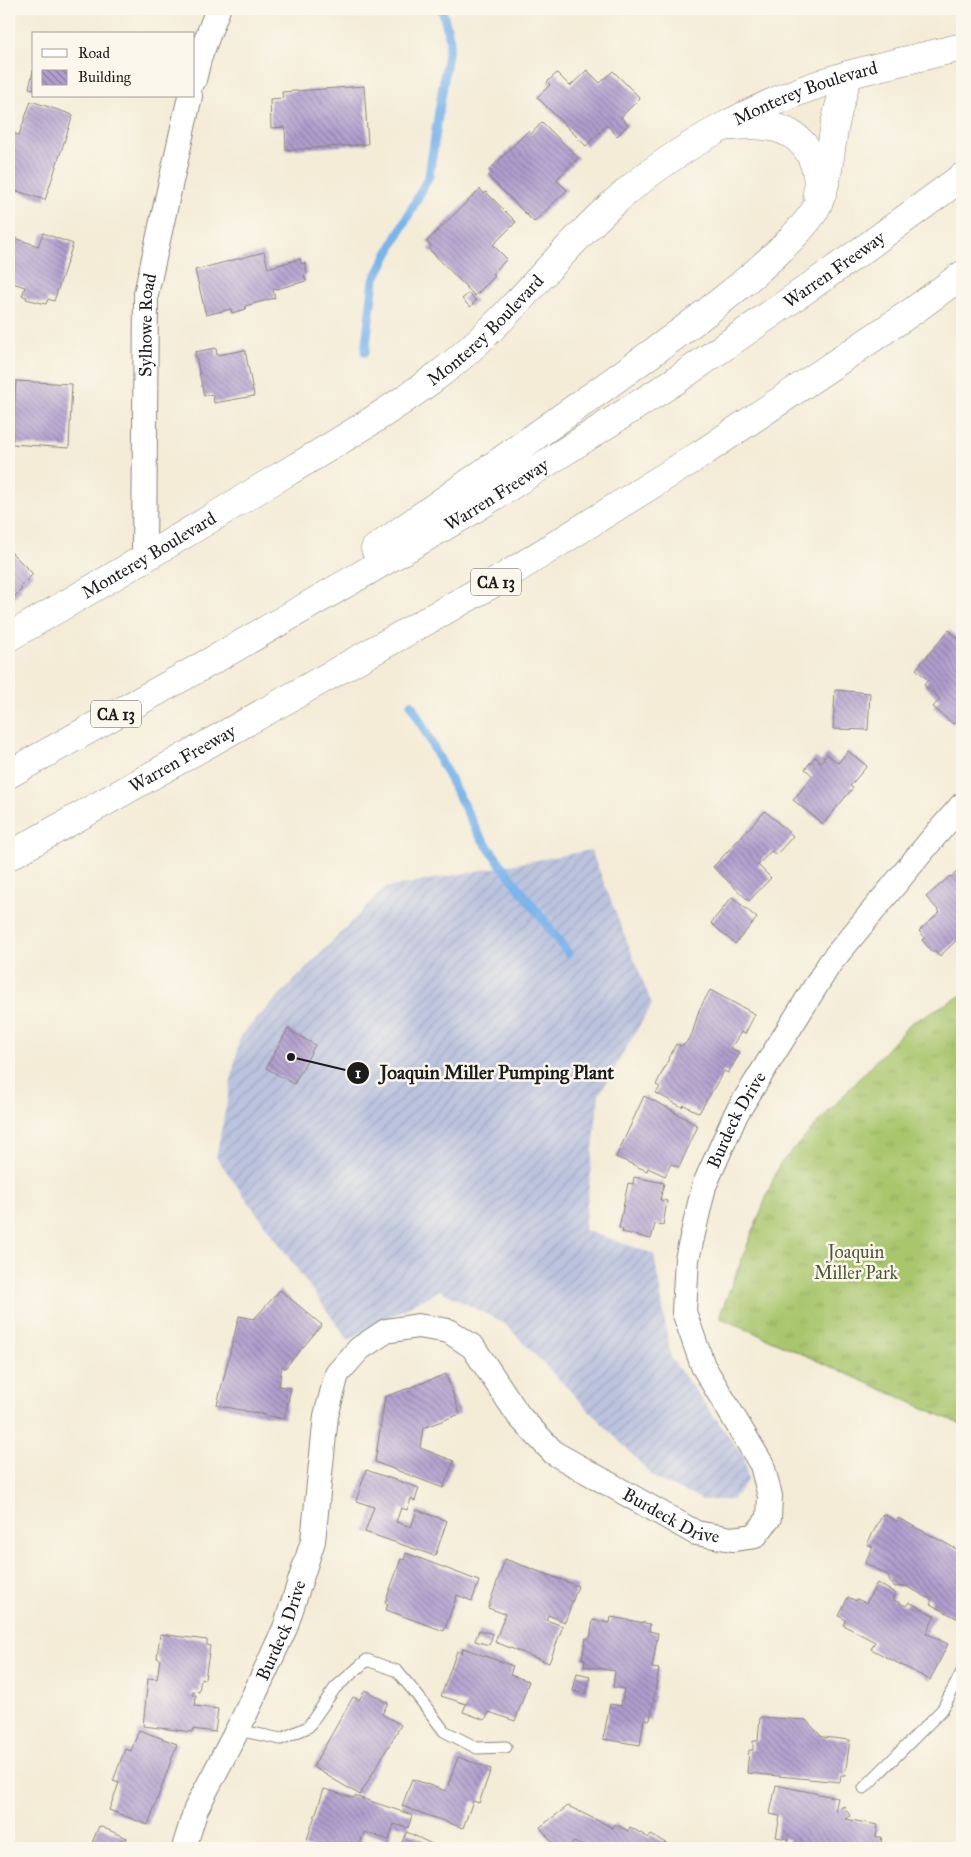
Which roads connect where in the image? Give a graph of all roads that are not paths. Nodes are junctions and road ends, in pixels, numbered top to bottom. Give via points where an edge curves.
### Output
1 (218, 9) edge
2 (962, 47) edge
3 (195, 75) edge
4 (848, 75) junction
5 (190, 98) edge
6 (723, 127) junction
7 (962, 177) edge
8 (814, 212) junction
9 (962, 275) edge
10 (144, 559) junction
11 (9, 637) edge
12 (224, 654) junction
13 (9, 774) edge
14 (962, 805) edge
15 (9, 856) edge
16 (962, 1672) edge
17 (238, 1730) junction
18 (506, 1747) dead end
19 (864, 1788) dead end
20 (184, 1848) edge

1 - 3 street
2 - 4 main road, Monterey Boulevard
4 - 6 main road, Monterey Boulevard
4 - 8 main road via 834,131 831,163
5 - 10 street, Sylhowe Road via 146,294
6 - 8 main road via 770,126 790,133 806,145 815,163 818,186
6 - 10 main road, Monterey Boulevard via 674,156 608,208 480,340 442,373 357,431
7 - 12 main road, Warren Freeway / CA 13 via 675,381 468,513
8 - 12 main road via 773,257 699,319
9 - 15 main road, Warren Freeway / CA 13 via 702,454 499,580
10 - 11 main road, Monterey Boulevard
12 - 13 main road, Warren Freeway / CA 13
14 - 17 street, Burdeck Drive via 830,963 736,1114 704,1186 687,1259 684,1312 703,1366 762,1465 770,1496 769,1518 754,1536 732,1539 696,1533 554,1454 519,1416 473,1347 449,1331 418,1326 386,1331 359,1349 337,1374 326,1416 313,1541 285,1628
16 - 19 lane via 942,1710
17 - 18 lane via 281,1739 308,1726 335,1688 368,1660 397,1671 444,1731 477,1748
17 - 20 street, Burdeck Drive via 196,1809

